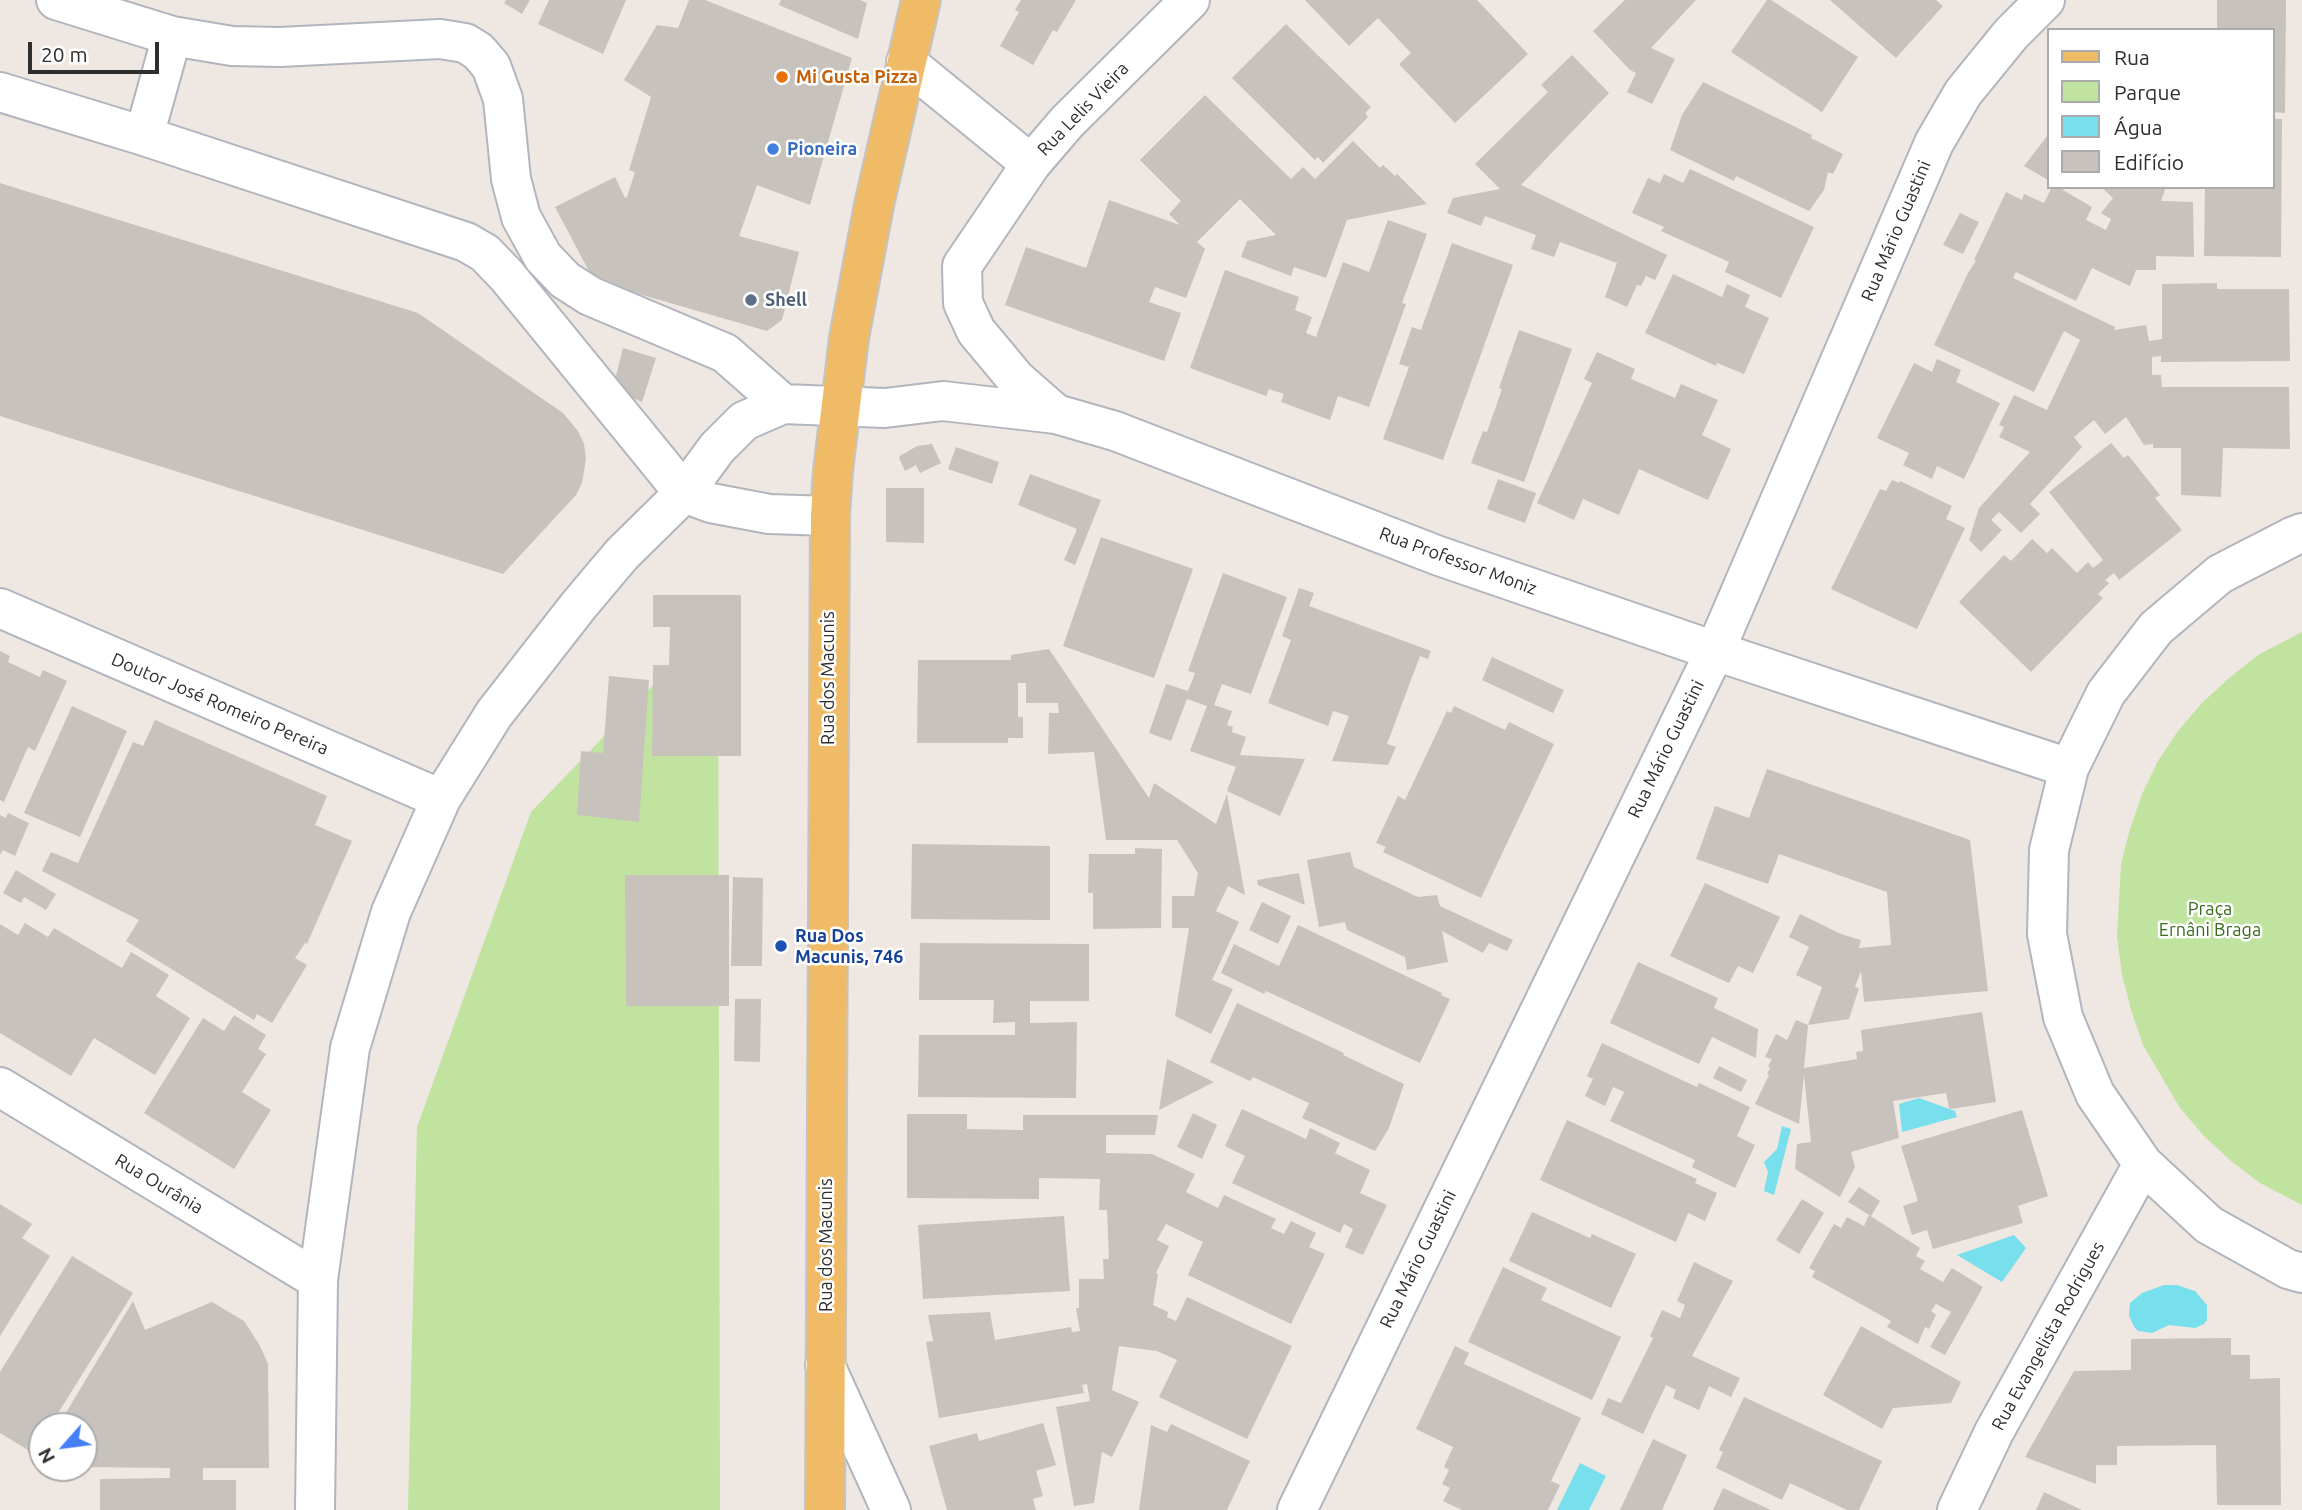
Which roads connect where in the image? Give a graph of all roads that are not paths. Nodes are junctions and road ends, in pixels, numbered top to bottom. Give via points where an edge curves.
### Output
1 (56, 0) edge
2 (922, 0) edge
3 (1190, 0) edge
4 (2045, 0) edge
5 (172, 36) junction
6 (906, 62) junction
7 (0, 92) edge
8 (144, 136) junction
9 (1031, 164) junction
10 (783, 404) junction
11 (841, 407) junction
12 (1056, 414) junction
13 (684, 493) junction
14 (830, 516) junction
15 (2302, 533) edge
16 (0, 608) edge
17 (1715, 651) junction
18 (2069, 768) junction
19 (441, 799) junction
20 (0, 1087) edge
21 (2143, 1164) junction
22 (2302, 1273) edge
23 (318, 1280) junction
24 (825, 1365) junction
25 (315, 1510) edge
26 (825, 1510) edge
27 (891, 1510) edge
28 (1297, 1510) edge
29 (1957, 1510) edge

1 - 5 street
2 - 6 main road, Rua dos Macunis
3 - 9 street, Rua Lelis Vieira
4 - 17 street, Rua Mário Guastini via 1963,93 1934,143
5 - 8 street
5 - 10 street via 232,46 440,38 465,43 491,65 503,99 514,192 521,217 543,257 565,280 590,296 725,353
6 - 9 street, Rua Lelis Vieira
6 - 11 main road, Rua dos Macunis via 849,338
7 - 8 street
8 - 13 street via 430,229 485,253
9 - 12 street via 962,266 964,303 976,331 1016,379
10 - 11 street, Rua Professor Moniz
10 - 13 street via 744,421
11 - 12 street, Rua Professor Moniz via 886,408 943,401
11 - 14 main road, Rua dos Macunis
12 - 17 street, Rua Professor Moniz via 1115,431 1439,556
13 - 14 street via 769,514
13 - 19 street via 622,554 579,605 494,714
14 - 24 main road, Rua dos Macunis
15 - 18 street via 2220,574 2156,628 2106,693
16 - 19 street, Doutor José Romeiro Pereira
17 - 18 street, Rua Professor Moniz
17 - 28 street, Rua Mário Guastini
18 - 21 street via 2049,849 2047,934 2063,1017 2095,1094
19 - 23 street via 391,912 349,1048
20 - 23 street, Rua Ourânia
21 - 22 street via 2209,1225
21 - 29 street, Rua Evangelista Rodrigues via 1994,1432
23 - 25 street
24 - 26 main road, Rua dos Macunis
24 - 27 street, Rua dos Macunis

